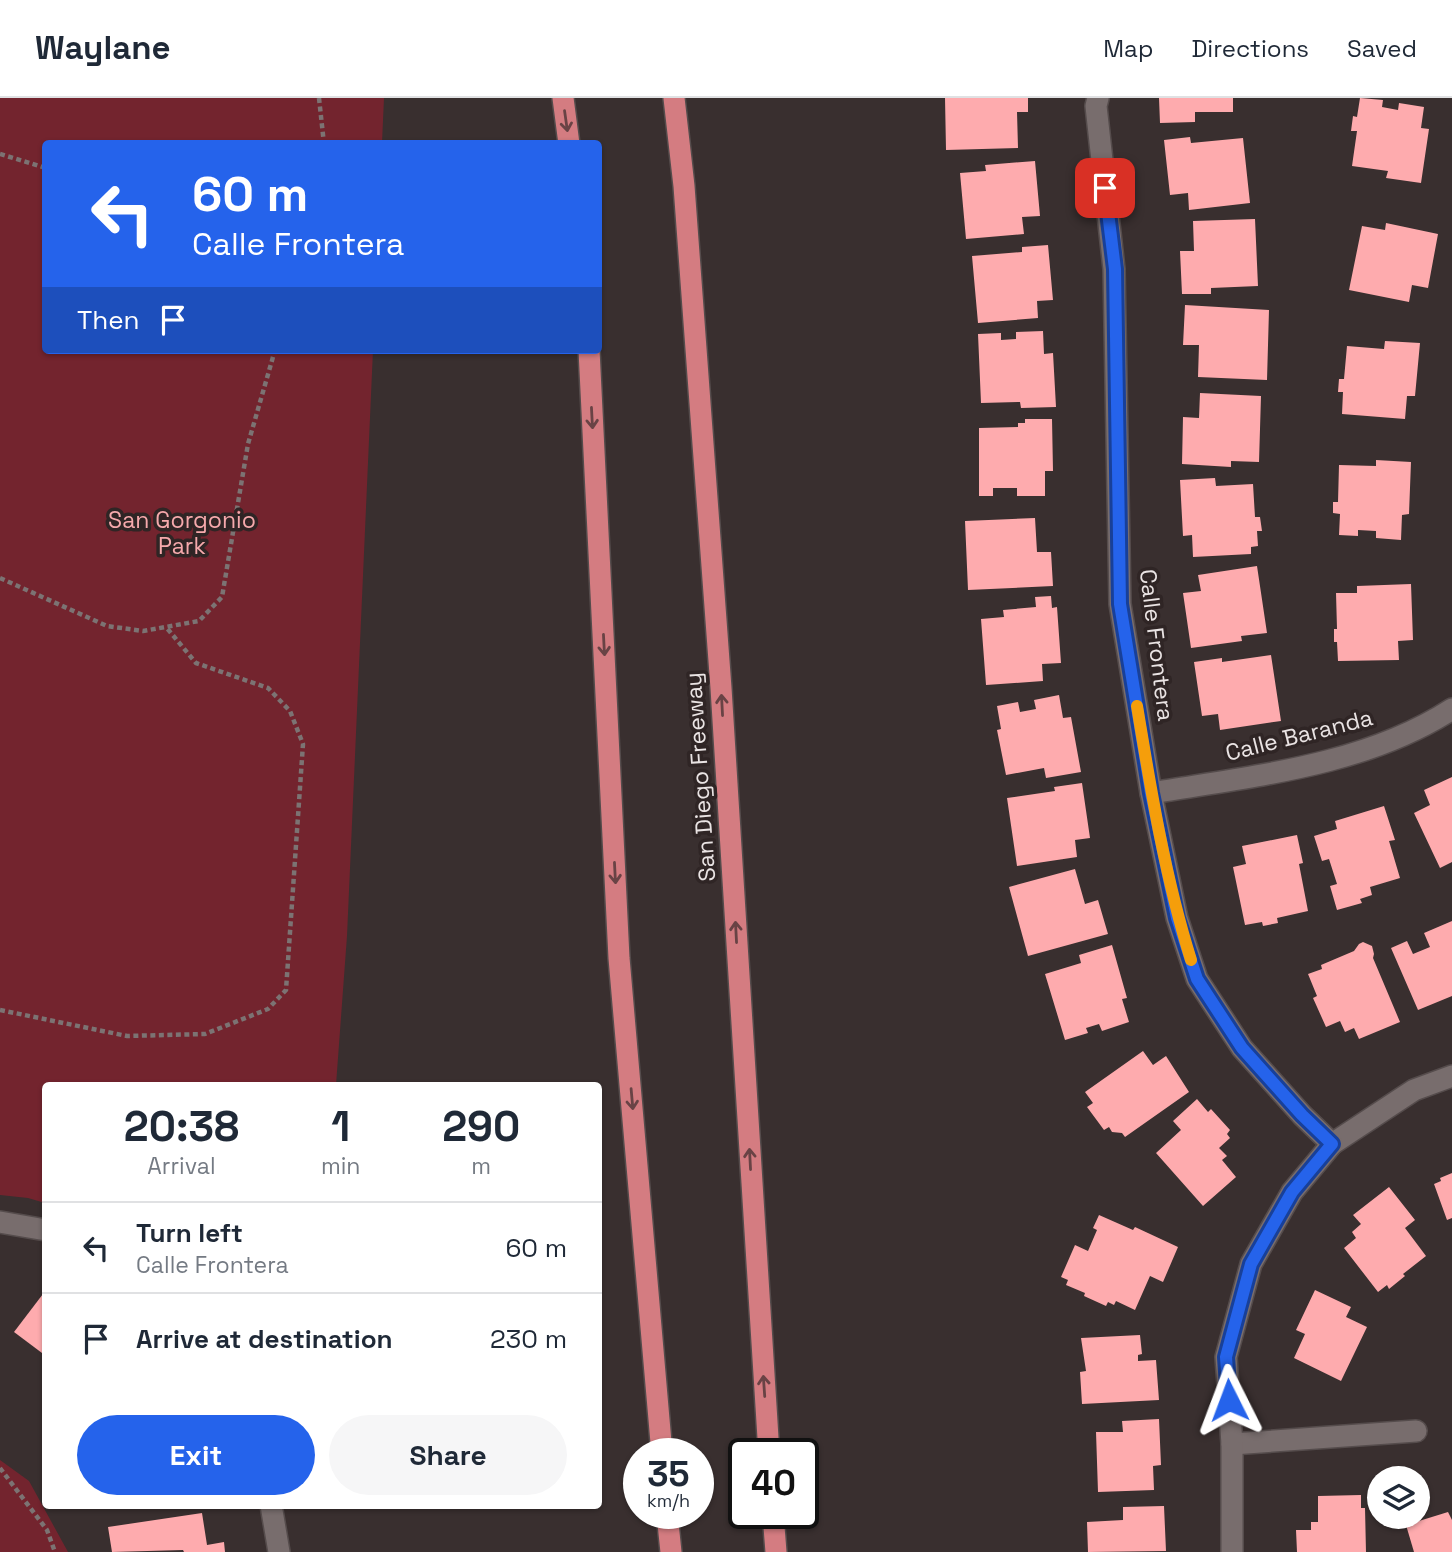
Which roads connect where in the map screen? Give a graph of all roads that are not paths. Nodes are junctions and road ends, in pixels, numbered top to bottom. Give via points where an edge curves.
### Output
1 (563, 98) edge
2 (674, 98) edge
3 (1098, 98) edge
4 (568, 140) edge
5 (589, 354) edge
6 (1452, 709) edge
7 (1151, 793) junction
8 (1452, 1076) edge
9 (1332, 1144) junction
10 (0, 1222) edge
11 (42, 1229) edge
12 (1416, 1430) dead end
13 (661, 1438) edge
14 (768, 1438) edge
15 (1232, 1444) junction
16 (272, 1509) edge
17 (669, 1529) edge
18 (774, 1529) edge
19 (279, 1552) edge
20 (671, 1552) edge
21 (776, 1552) edge
22 (1232, 1552) edge

1 -> 4 highway
14 -> 2 highway, San Diego Freeway via 721,688
3 - 7 street, Calle Frontera via 1115,269 1120,604
5 -> 13 highway via 619,958
6 - 7 street, Calle Baranda via 1380,744 1326,760
7 - 9 street, Calle Frontera via 1177,918 1197,979 1242,1048
8 - 9 street via 1414,1090
9 - 15 street via 1292,1192 1251,1264 1226,1357
10 - 11 street
12 - 15 street
15 - 22 street
16 - 19 street
17 - 20 highway
18 - 21 highway

